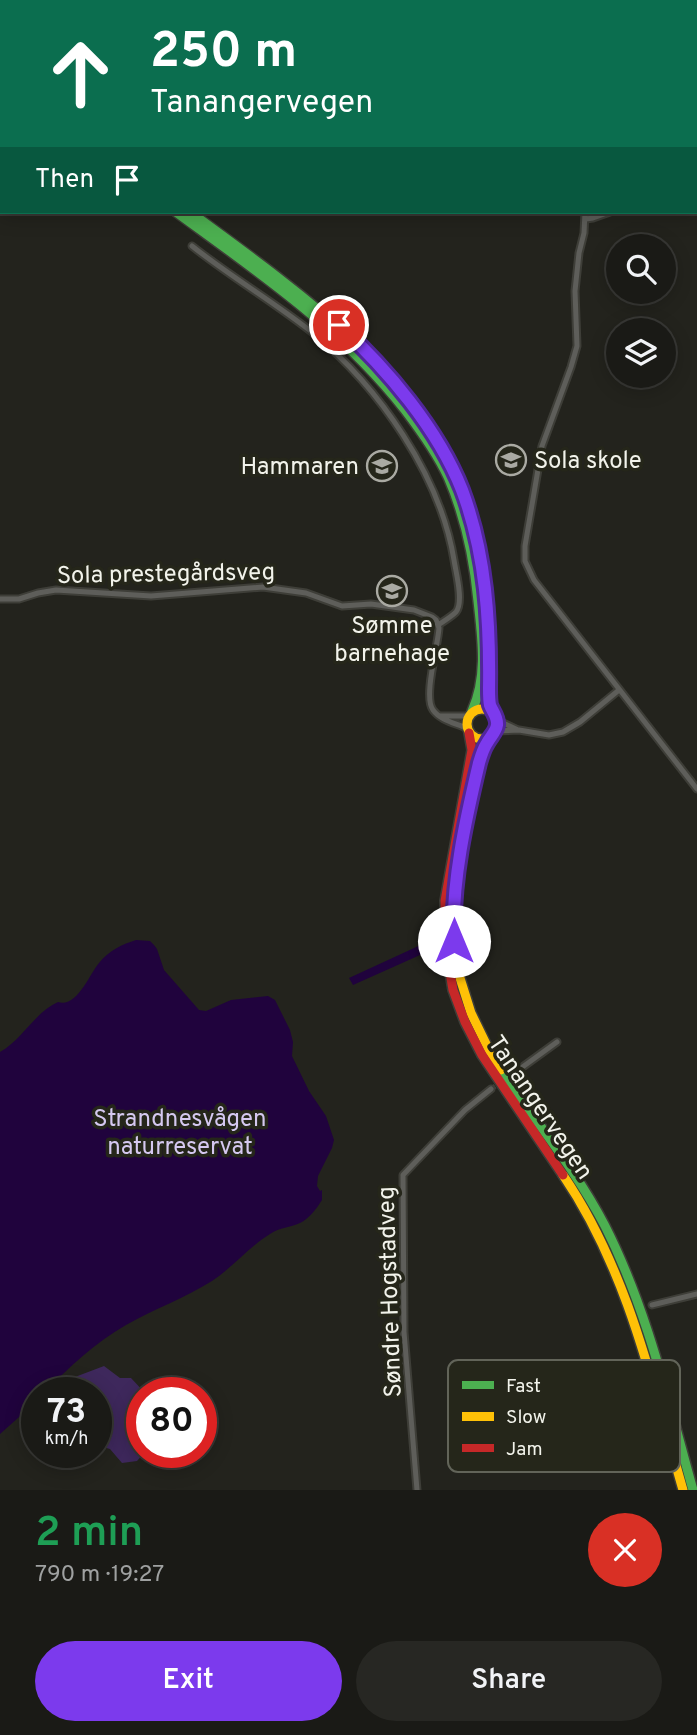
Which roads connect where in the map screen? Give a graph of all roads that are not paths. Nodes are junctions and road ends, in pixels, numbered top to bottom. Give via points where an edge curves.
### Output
1 (179, 214) edge
2 (193, 214) edge
3 (604, 214) edge
4 (585, 215) edge
5 (192, 246) dead end
6 (0, 599) edge
7 (438, 625) junction
8 (619, 690) junction
9 (470, 714) junction
10 (440, 716) junction
11 (495, 717) junction
12 (519, 730) junction
13 (468, 731) junction
14 (493, 734) junction
15 (697, 789) edge
16 (556, 1042) dead end
17 (517, 1070) tunnel mouth
18 (491, 1089) tunnel mouth
19 (697, 1294) edge
20 (652, 1305) dead end
21 (646, 1360) edge
22 (656, 1360) edge
23 (680, 1445) edge
24 (678, 1472) edge
25 (417, 1490) edge
26 (683, 1490) edge
27 (693, 1490) edge

1 - 9 highway via 345,342 386,385 435,453 462,515 478,594 481,675
2 - 11 highway via 351,336 399,389 442,449 462,491 476,537 488,614 489,699
3 - 4 street
4 - 8 street via 575,291 577,346 542,446 525,555 534,580
5 - 7 street via 335,353 394,423 432,485 452,551 459,605
6 - 7 street, Sola prestegårdsveg via 56,590 151,596 263,587 306,593 342,606 371,604 414,610 432,617
7 - 10 street via 429,695 431,708
8 - 12 street via 563,732 549,735
8 - 15 street
9 - 10 street
9 - 11 highway via 483,708
9 - 13 highway
10 - 13 street
11 - 12 street
11 - 14 highway
12 - 14 street
13 - 14 highway via 480,739
13 - 21 highway, Tanangervegen via 472,750 445,901 453,990 482,1055 578,1197 607,1252
14 - 22 highway, Tanangervegen via 480,761 455,891 454,941 460,980 489,1050 595,1208 631,1284
16 - 17 street
18 - 25 street, Søndre Hogstadveg via 403,1175 404,1332
19 - 20 street
23 - 27 highway, Tanangervegen
24 - 26 highway, Tanangervegen

